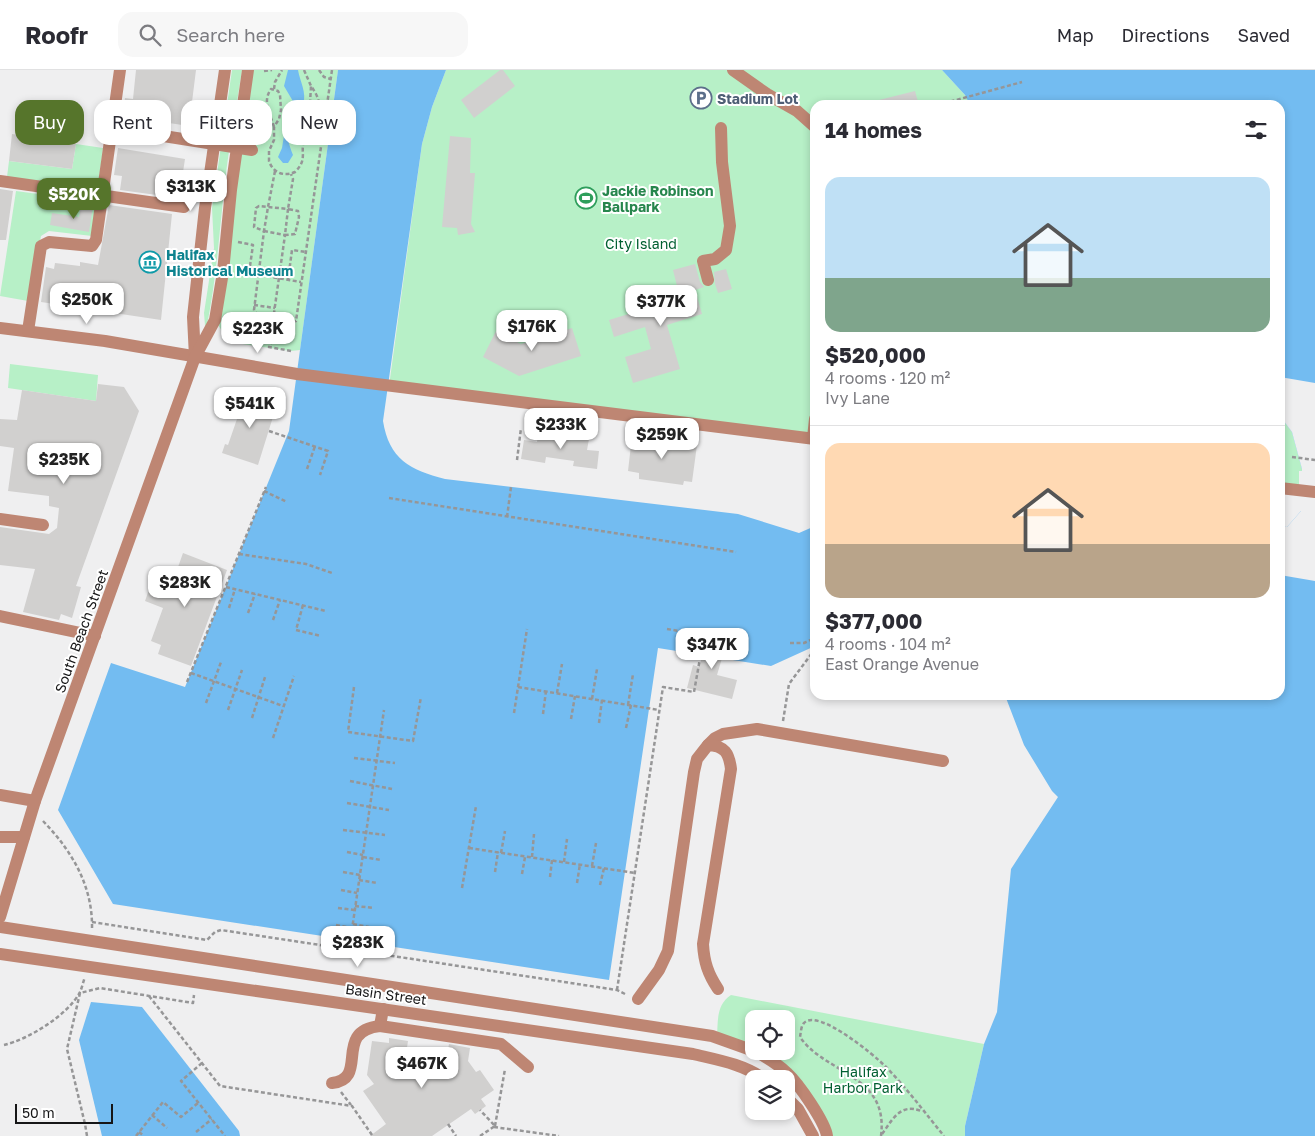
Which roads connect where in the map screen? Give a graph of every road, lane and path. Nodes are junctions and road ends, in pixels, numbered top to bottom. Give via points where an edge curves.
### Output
1 (120, 70) edge
2 (225, 70) edge
3 (248, 70) edge
4 (272, 70) edge
5 (282, 70) edge
6 (304, 70) edge
7 (318, 70) edge
8 (332, 70) edge
9 (733, 70) edge
10 (264, 71) edge
11 (331, 79) junction
12 (1022, 82) dead end
13 (311, 86) junction
14 (274, 89) junction
15 (116, 100) edge
16 (221, 100) edge
17 (310, 100) edge
18 (317, 100) edge
19 (956, 100) edge
20 (810, 122) edge
21 (274, 127) junction
22 (721, 128) dead end
23 (110, 145) edge
24 (214, 145) edge
25 (220, 145) edge
26 (303, 145) edge
27 (237, 148) junction
28 (252, 150) dead end
29 (275, 171) junction
30 (291, 174) junction
31 (0, 182) edge
32 (103, 196) junction
33 (184, 207) dead end
34 (268, 207) junction
35 (288, 209) junction
36 (264, 231) junction
37 (285, 234) junction
38 (238, 242) dead end
39 (306, 252) junction
40 (234, 271) dead end
41 (249, 273) junction
42 (258, 275) junction
43 (279, 278) junction
44 (288, 280) junction
45 (708, 280) dead end
46 (302, 282) junction
47 (254, 305) junction
48 (275, 308) junction
49 (0, 328) edge
50 (280, 328) junction
51 (225, 330) dead end
52 (28, 332) junction
53 (291, 350) dead end
54 (195, 357) junction
55 (522, 428) dead end
56 (269, 431) dead end
57 (810, 438) edge
58 (315, 446) junction
59 (1292, 457) dead end
60 (517, 460) dead end
61 (1315, 460) edge
62 (307, 469) dead end
63 (320, 475) dead end
64 (266, 487) dead end
65 (512, 487) dead end
66 (1285, 489) edge
67 (264, 491) junction
68 (1315, 492) edge
69 (389, 498) dead end
70 (287, 502) dead end
71 (507, 517) junction
72 (0, 519) edge
73 (43, 525) dead end
74 (736, 552) dead end
75 (239, 554) junction
76 (332, 573) dead end
77 (226, 586) junction
78 (235, 589) junction
79 (255, 594) junction
80 (280, 600) junction
81 (303, 605) junction
82 (229, 608) dead end
83 (326, 611) dead end
84 (248, 613) dead end
85 (0, 616) edge
86 (273, 620) dead end
87 (667, 629) dead end
88 (527, 630) dead end
89 (95, 636) junction
90 (321, 636) dead end
91 (704, 636) junction
92 (810, 640) edge
93 (749, 642) dead end
94 (790, 642) dead end
95 (810, 654) edge
96 (221, 662) dead end
97 (562, 664) dead end
98 (597, 669) dead end
99 (242, 670) dead end
100 (191, 673) junction
101 (633, 674) dead end
102 (294, 676) dead end
103 (264, 677) dead end
104 (214, 681) junction
105 (187, 682) dead end
106 (354, 687) dead end
107 (518, 687) junction
108 (236, 689) junction
109 (546, 691) junction
110 (558, 693) junction
111 (575, 696) junction
112 (259, 697) junction
113 (421, 697) dead end
114 (592, 699) junction
115 (602, 700) junction
116 (206, 703) dead end
117 (630, 705) junction
118 (283, 706) junction
119 (228, 710) dead end
120 (384, 710) dead end
121 (659, 710) junction
122 (514, 713) dead end
123 (543, 714) dead end
124 (252, 718) dead end
125 (571, 719) dead end
126 (599, 723) dead end
127 (626, 728) dead end
128 (782, 733) junction
129 (381, 736) junction
130 (273, 738) dead end
131 (708, 745) junction
132 (354, 758) dead end
133 (377, 760) junction
134 (943, 761) dead end
135 (395, 763) dead end
136 (350, 781) dead end
137 (373, 785) junction
138 (392, 789) dead end
139 (0, 795) edge
140 (35, 801) junction
141 (347, 803) dead end
142 (476, 806) dead end
143 (370, 807) junction
144 (389, 810) dead end
145 (43, 821) dead end
146 (343, 830) dead end
147 (504, 831) dead end
148 (366, 832) junction
149 (534, 834) dead end
150 (385, 835) dead end
151 (0, 837) edge
152 (24, 837) junction
153 (567, 839) dead end
154 (596, 843) dead end
155 (469, 848) junction
156 (347, 852) dead end
157 (499, 853) junction
158 (363, 856) junction
159 (525, 856) junction
160 (532, 858) junction
161 (381, 860) dead end
162 (552, 860) junction
163 (564, 862) junction
164 (580, 864) junction
165 (592, 866) junction
166 (604, 868) junction
167 (343, 872) dead end
168 (495, 872) dead end
169 (634, 873) junction
170 (522, 874) dead end
171 (360, 875) junction
172 (550, 877) dead end
173 (359, 880) junction
174 (577, 883) dead end
175 (377, 884) dead end
176 (600, 885) dead end
177 (462, 888) dead end
178 (341, 890) dead end
179 (357, 893) junction
180 (355, 906) junction
181 (338, 908) dead end
182 (374, 908) dead end
183 (355, 910) junction
184 (0, 917) edge
185 (92, 922) junction
186 (336, 925) dead end
187 (352, 926) junction
188 (369, 927) dead end
189 (0, 928) edge
190 (92, 936) dead end
191 (349, 950) junction
192 (0, 954) edge
193 (218, 962) junction
194 (86, 973) dead end
195 (216, 984) junction
196 (390, 987) junction
197 (718, 989) dead end
198 (617, 990) junction
199 (80, 993) junction
200 (148, 996) junction
201 (468, 999) junction
202 (634, 999) joint
203 (193, 1003) dead end
204 (385, 1009) junction
205 (591, 1018) junction
206 (466, 1021) junction
207 (380, 1026) junction
208 (712, 1036) junction
209 (464, 1038) junction
210 (590, 1039) junction
211 (4, 1044) dead end
212 (745, 1048) edge
213 (707, 1058) junction
214 (770, 1060) edge
215 (202, 1063) junction
216 (528, 1067) dead end
217 (505, 1069) dead end
218 (748, 1070) edge
219 (332, 1083) dead end
220 (346, 1090) dead end
221 (341, 1092) dead end
222 (198, 1103) junction
223 (795, 1106) edge
224 (480, 1110) dead end
225 (923, 1111) junction
226 (152, 1115) junction
227 (212, 1119) junction
228 (448, 1124) dead end
229 (495, 1126) junction
230 (168, 1128) dead end
231 (139, 1132) junction
232 (196, 1132) dead end
233 (224, 1135) edge
234 (372, 1135) dead end
235 (87, 1136) edge
236 (136, 1136) edge
237 (144, 1136) edge
238 (456, 1136) edge
239 (480, 1136) edge
240 (559, 1136) edge
241 (813, 1136) edge
242 (827, 1136) edge
243 (881, 1136) edge
244 (944, 1136) edge

1 - 15 street
2 - 16 street, South Beach Street
3 - 27 street, South Beach Street
4 - 10 path
5 - 14 path
6 - 13 path
7 - 11 path
8 - 11 path
9 - 20 street via 798,111
11 - 39 path
12 - 19 path
13 - 17 path
13 - 18 path
14 - 21 path via 270,91 266,104
14 - 21 path via 281,100 279,119
21 - 29 path via 274,140 268,157
22 - 45 street via 730,226 726,250 715,259 704,261
23 - 32 street
24 - 54 street, South Beach Street via 193,317
25 - 27 street
26 - 30 path via 302,163
27 - 28 street
27 - 54 street, South Beach Street via 215,320
29 - 30 path
29 - 34 path
30 - 35 path
31 - 32 street
32 - 33 street
32 - 52 street via 96,240 92,246 49,242 40,246
34 - 35 path
34 - 36 path
34 - 36 path via 256,208 254,218 254,227
35 - 37 path
35 - 37 path via 298,211 299,217 296,234
36 - 37 path
36 - 42 path
37 - 43 path
38 - 41 path via 253,245
39 - 44 path via 292,250
39 - 46 path
40 - 41 path
41 - 42 path
42 - 43 path
42 - 47 path
43 - 44 path
43 - 48 path
44 - 46 path
46 - 50 path via 296,321
47 - 48 path
47 - 48 path via 260,316 271,316
49 - 52 street
50 - 51 path via 263,327 250,333
50 - 53 path via 269,347
52 - 54 street
54 - 57 street via 399,388
54 - 89 street, South Beach Street
55 - 60 path
56 - 58 path
58 - 62 path
58 - 63 path via 328,451
59 - 61 path
64 - 67 path
65 - 71 path
66 - 68 street
67 - 70 path
67 - 75 path
69 - 71 path
71 - 74 path
72 - 73 street
75 - 76 path via 306,564
75 - 77 path
77 - 78 path
77 - 100 path
78 - 79 path
78 - 82 path
79 - 80 path
79 - 84 path
80 - 81 path
80 - 86 path
81 - 83 path
81 - 90 path via 296,630
85 - 89 street
87 - 91 path
88 - 107 path
89 - 140 street, South Beach Street
91 - 93 path
91 - 121 path via 694,692 663,687
92 - 94 path
95 - 128 path via 789,684
96 - 104 path
97 - 110 path
98 - 114 path
99 - 108 path
100 - 104 path
100 - 105 path
101 - 117 path
102 - 118 path
103 - 112 path
104 - 108 path
104 - 116 path
106 - 129 path via 348,732
107 - 109 path
107 - 122 path
108 - 112 path
108 - 119 path
109 - 110 path
109 - 123 path
110 - 111 path
111 - 114 path
111 - 125 path
112 - 118 path
112 - 124 path
113 - 129 path via 413,741
114 - 115 path
115 - 117 path
115 - 126 path
117 - 121 path
117 - 127 path
118 - 130 path
120 - 129 path
121 - 169 path
128 - 131 street via 757,729 723,734
128 - 134 street
129 - 133 path
131 - 197 street via 726,751 731,769 703,944 709,974
131 - 202 street via 697,759 694,772 668,950 659,970
132 - 133 path
133 - 135 path
133 - 137 path
136 - 137 path
137 - 138 path
137 - 143 path
139 - 140 street
140 - 152 street, South Beach Street
141 - 143 path
142 - 155 path
143 - 144 path
143 - 148 path
145 - 185 path via 64,844 81,873
146 - 148 path
147 - 157 path
148 - 150 path
148 - 158 path
149 - 160 path
151 - 152 street
152 - 184 street, South Beach Street
153 - 163 path
154 - 165 path
155 - 157 path
155 - 177 path
156 - 158 path
157 - 159 path
157 - 168 path
158 - 161 path
158 - 171 path
159 - 160 path
159 - 170 path
160 - 162 path
162 - 163 path
162 - 172 path
163 - 164 path
164 - 165 path
164 - 174 path
165 - 166 path
166 - 169 path
166 - 176 path
167 - 171 path
169 - 198 path
171 - 173 path
173 - 175 path
173 - 179 path
178 - 179 path
179 - 180 path
180 - 182 path
180 - 183 path
181 - 183 path
183 - 187 path
185 - 190 path
185 - 191 path via 208,940 221,930
186 - 187 path
187 - 188 path
187 - 191 path
189 - 193 street, Basin Street
191 - 198 path
192 - 195 street, Basin Street
193 - 195 street
193 - 196 street, Basin Street
194 - 199 path
195 - 204 street, Basin Street
196 - 201 street, Basin Street
196 - 204 street
198 - 202 path
199 - 200 path via 100,988
199 - 211 path via 43,1028 17,1042
199 - 235 path via 66,1049
200 - 203 path
200 - 215 path
201 - 205 street, Basin Street
201 - 206 street
204 - 206 street, Basin Street
204 - 207 street
205 - 208 street, Basin Street
205 - 210 street
206 - 209 street
206 - 210 street, Basin Street
207 - 209 street
207 - 219 street via 366,1027 359,1033 355,1039 350,1071 339,1082
208 - 212 street, Basin Street
208 - 213 street
209 - 216 street via 501,1044
210 - 213 street, Basin Street
213 - 218 street, Basin Street
214 - 242 street, Basin Street via 788,1073 811,1104
215 - 222 path via 181,1081
215 - 234 path via 220,1086 352,1106
217 - 229 path
220 - 221 path
222 - 226 path via 181,1117 163,1102
222 - 227 path
223 - 241 street
224 - 229 path
225 - 243 path via 901,1110
225 - 243 path via 870,1052 821,1021 805,1022 800,1037 806,1045 857,1078 871,1095 882,1124
225 - 244 path
226 - 230 path
226 - 231 path
227 - 232 path
227 - 233 path
228 - 238 path
229 - 239 path
229 - 240 path
231 - 236 path
231 - 237 path

